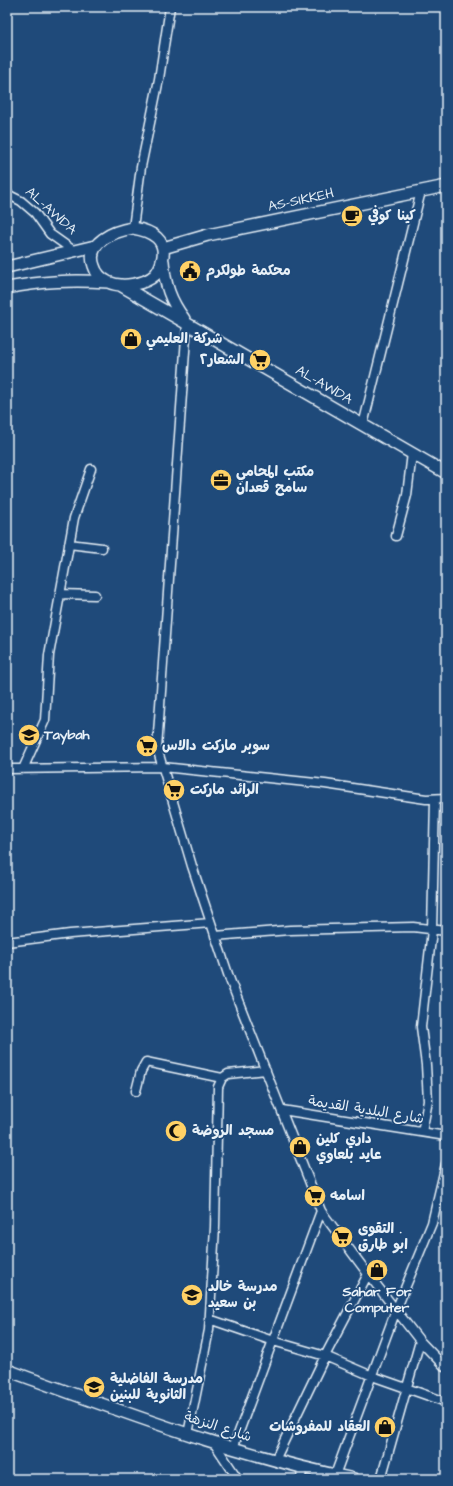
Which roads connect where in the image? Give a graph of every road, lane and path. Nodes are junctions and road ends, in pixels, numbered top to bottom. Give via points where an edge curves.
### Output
1 (170, 7) edge
2 (446, 186) edge
3 (421, 191) junction
4 (7, 194) edge
5 (133, 228) junction
6 (95, 246) junction
7 (164, 248) junction
8 (74, 251) junction
9 (162, 260) junction
10 (7, 268) edge
11 (108, 282) junction
12 (120, 285) junction
13 (7, 288) edge
14 (187, 323) junction
15 (363, 425) junction
16 (412, 453) junction
17 (91, 469) dead end
18 (446, 473) edge
19 (396, 536) dead end
20 (69, 544) junction
21 (102, 548) dead end
22 (60, 594) junction
23 (95, 595) dead end
24 (163, 767) junction
25 (7, 769) edge
26 (23, 769) junction
27 (446, 798) edge
28 (435, 800) junction
29 (211, 923) junction
30 (432, 930) junction
31 (446, 931) edge
32 (215, 936) junction
33 (7, 942) edge
34 (266, 1070) junction
35 (222, 1078) junction
36 (136, 1091) dead end
37 (282, 1110) junction
38 (422, 1132) junction
39 (446, 1136) edge
40 (446, 1164) edge
41 (321, 1210) junction
42 (368, 1274) junction
43 (396, 1310) junction
44 (210, 1319) junction
45 (420, 1341) junction
46 (273, 1342) junction
47 (325, 1356) junction
48 (446, 1368) edge
49 (7, 1370) edge
50 (372, 1376) junction
51 (407, 1388) junction
52 (446, 1396) edge
53 (437, 1399) junction
54 (446, 1402) edge
55 (188, 1434) junction
56 (214, 1443) junction
57 (233, 1448) junction
58 (275, 1460) junction
59 (302, 1474) edge
60 (335, 1475) junction
61 (238, 1479) edge
62 (354, 1479) edge
63 (381, 1479) edge

1 - 5 street via 159,79 141,167
2 - 3 street, AS-SIKKEH
3 - 7 street, AS-SIKKEH via 208,235
3 - 15 street
4 - 8 street, AL-AWDA via 21,201 35,213 50,234
5 - 6 street via 103,238
5 - 7 street via 154,235
6 - 8 street
6 - 11 street via 92,260 96,272
7 - 9 street
8 - 10 street
9 - 12 street via 154,275 147,280 131,285
9 - 14 street via 168,293
11 - 12 street
11 - 13 street via 53,281
12 - 14 street, AL-AWDA
14 - 15 street, AL-AWDA
14 - 24 street via 157,748
15 - 16 street, AL-AWDA
16 - 18 street, AL-AWDA
16 - 19 street via 407,495
17 - 20 street via 74,518
20 - 21 street
20 - 22 street
22 - 23 street
22 - 26 street via 49,655 45,720
24 - 26 street
24 - 28 street via 325,784
24 - 29 street
25 - 26 street
27 - 28 street
28 - 30 street
29 - 32 street
29 - 33 street via 70,934
30 - 31 street
30 - 32 street via 290,930
30 - 38 street via 421,1014 428,1101
32 - 34 street
34 - 35 street via 228,1074
34 - 37 street
35 - 36 street via 146,1062
35 - 44 street via 218,1087
37 - 38 street, شارع البلدية القديمة
37 - 41 street
38 - 39 street, شارع البلدية القديمة
40 - 43 street via 432,1223
41 - 42 street
41 - 46 street
42 - 43 street
42 - 47 street
43 - 45 street
43 - 50 street
44 - 46 street
44 - 55 street
45 - 48 street
45 - 51 street
46 - 47 street
46 - 57 street
47 - 50 street
47 - 58 street
49 - 55 street, شارع النزهة
50 - 51 street
50 - 60 street
51 - 53 street
51 - 63 street
52 - 53 street
53 - 54 street
55 - 56 street, شارع النزهة
56 - 57 street, شارع النزهة
56 - 61 street
57 - 58 street, شارع النزهة
58 - 59 street, شارع النزهة
59 - 60 street, شارع النزهة
60 - 62 street, شارع النزهة

